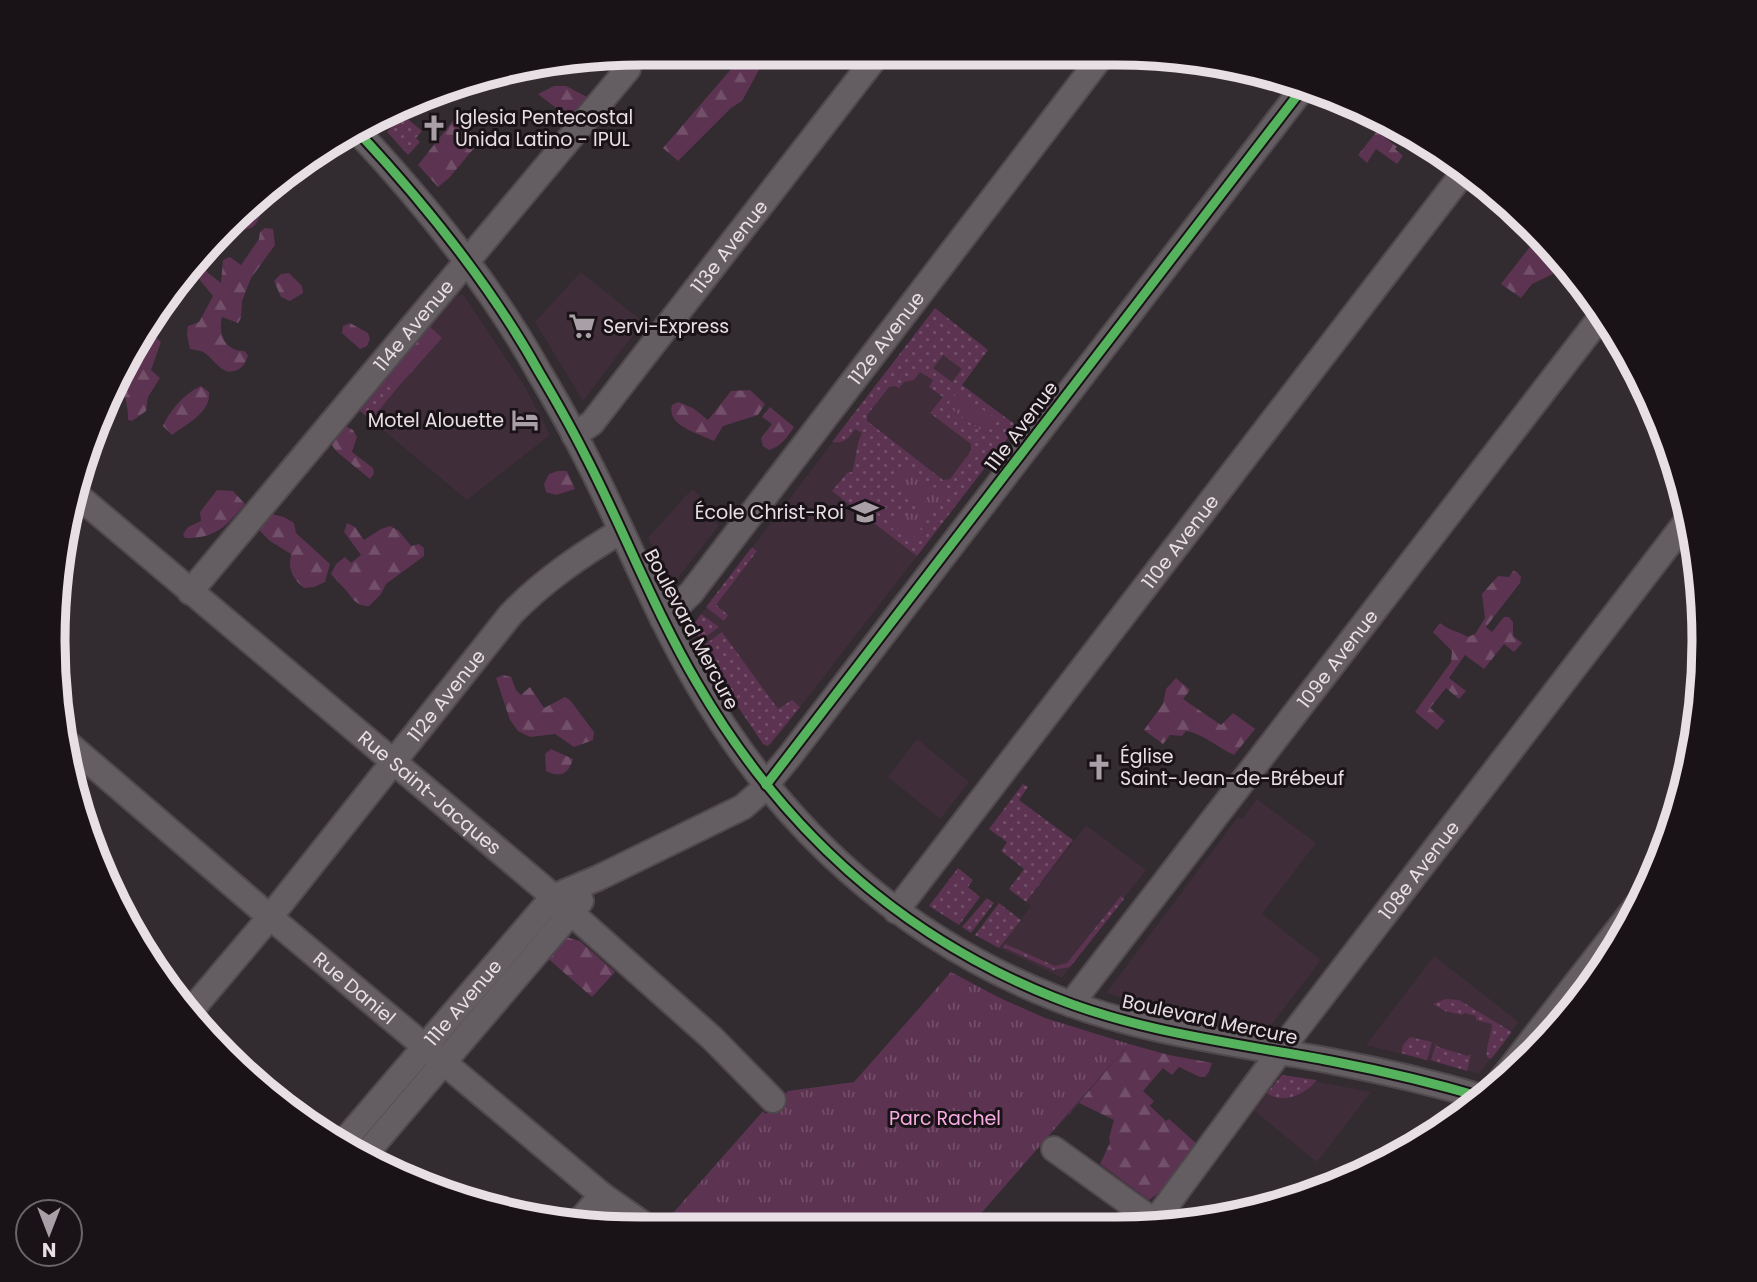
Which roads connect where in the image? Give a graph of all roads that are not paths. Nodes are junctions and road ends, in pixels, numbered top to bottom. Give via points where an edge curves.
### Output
1 (629, 65) edge
2 (869, 65) edge
3 (1094, 65) edge
4 (1298, 94) edge
5 (362, 137) edge
6 (1459, 178) edge
7 (468, 262) junction
8 (1596, 322) edge
9 (574, 435) junction
10 (82, 500) edge
11 (1681, 529) edge
12 (621, 531) junction
13 (190, 592) junction
14 (663, 620) junction
15 (75, 750) edge
16 (393, 762) junction
17 (766, 785) junction
18 (598, 878) junction
19 (552, 897) junction
20 (896, 911) junction
21 (572, 915) junction
22 (271, 917) junction
23 (1604, 947) edge
24 (1071, 1004) junction
25 (195, 1006) edge
26 (1537, 1034) edge
27 (424, 1046) junction
28 (1279, 1052) junction
29 (445, 1063) junction
30 (1471, 1095) edge
31 (773, 1100) dead end
32 (348, 1137) edge
33 (370, 1149) edge
34 (1054, 1149) dead end
35 (602, 1195) junction
36 (586, 1214) edge
37 (1144, 1216) edge
38 (1159, 1216) edge
39 (633, 1217) edge

1 - 7 street, 114e Avenue
2 - 9 street, 113e Avenue via 592,423
3 - 14 street, 112e Avenue via 691,593
4 - 17 street, 111e Avenue
5 - 7 street, Boulevard Mercure
6 - 20 street, 110e Avenue
7 - 9 street, Boulevard Mercure via 528,352
7 - 13 street, 114e Avenue
8 - 24 street, 109e Avenue
9 - 12 street, Boulevard Mercure
10 - 13 street, Rue Saint-Jacques
11 - 28 street, 108e Avenue
12 - 14 street, Boulevard Mercure
12 - 16 street, 112e Avenue via 567,565 528,597
13 - 16 street, Rue Saint-Jacques
14 - 17 street, Boulevard Mercure via 714,712
15 - 22 street, Rue Daniel
16 - 19 street, Rue Saint-Jacques
16 - 22 street, 112e Avenue
17 - 18 street, 111e Avenue via 743,807
17 - 20 street, Boulevard Mercure via 831,855
18 - 19 street, 111e Avenue
18 - 21 street, 111e Avenue
19 - 21 street, Rue Saint-Jacques
19 - 27 street, 111e Avenue
20 - 24 street, Boulevard Mercure via 950,947
21 - 29 street, 111e Avenue
21 - 31 street, Rue Saint-Jacques via 717,1042
22 - 25 street, 112e Avenue
22 - 27 street, Rue Daniel
23 - 26 street
24 - 28 street, Boulevard Mercure via 1178,1034
27 - 29 street, Rue Daniel
27 - 32 street, 111e Avenue
28 - 30 street, Boulevard Mercure
28 - 38 street, 108e Avenue
29 - 33 street, 111e Avenue
29 - 35 street, Rue Daniel
34 - 37 street
35 - 36 street
35 - 39 street, Rue Daniel

